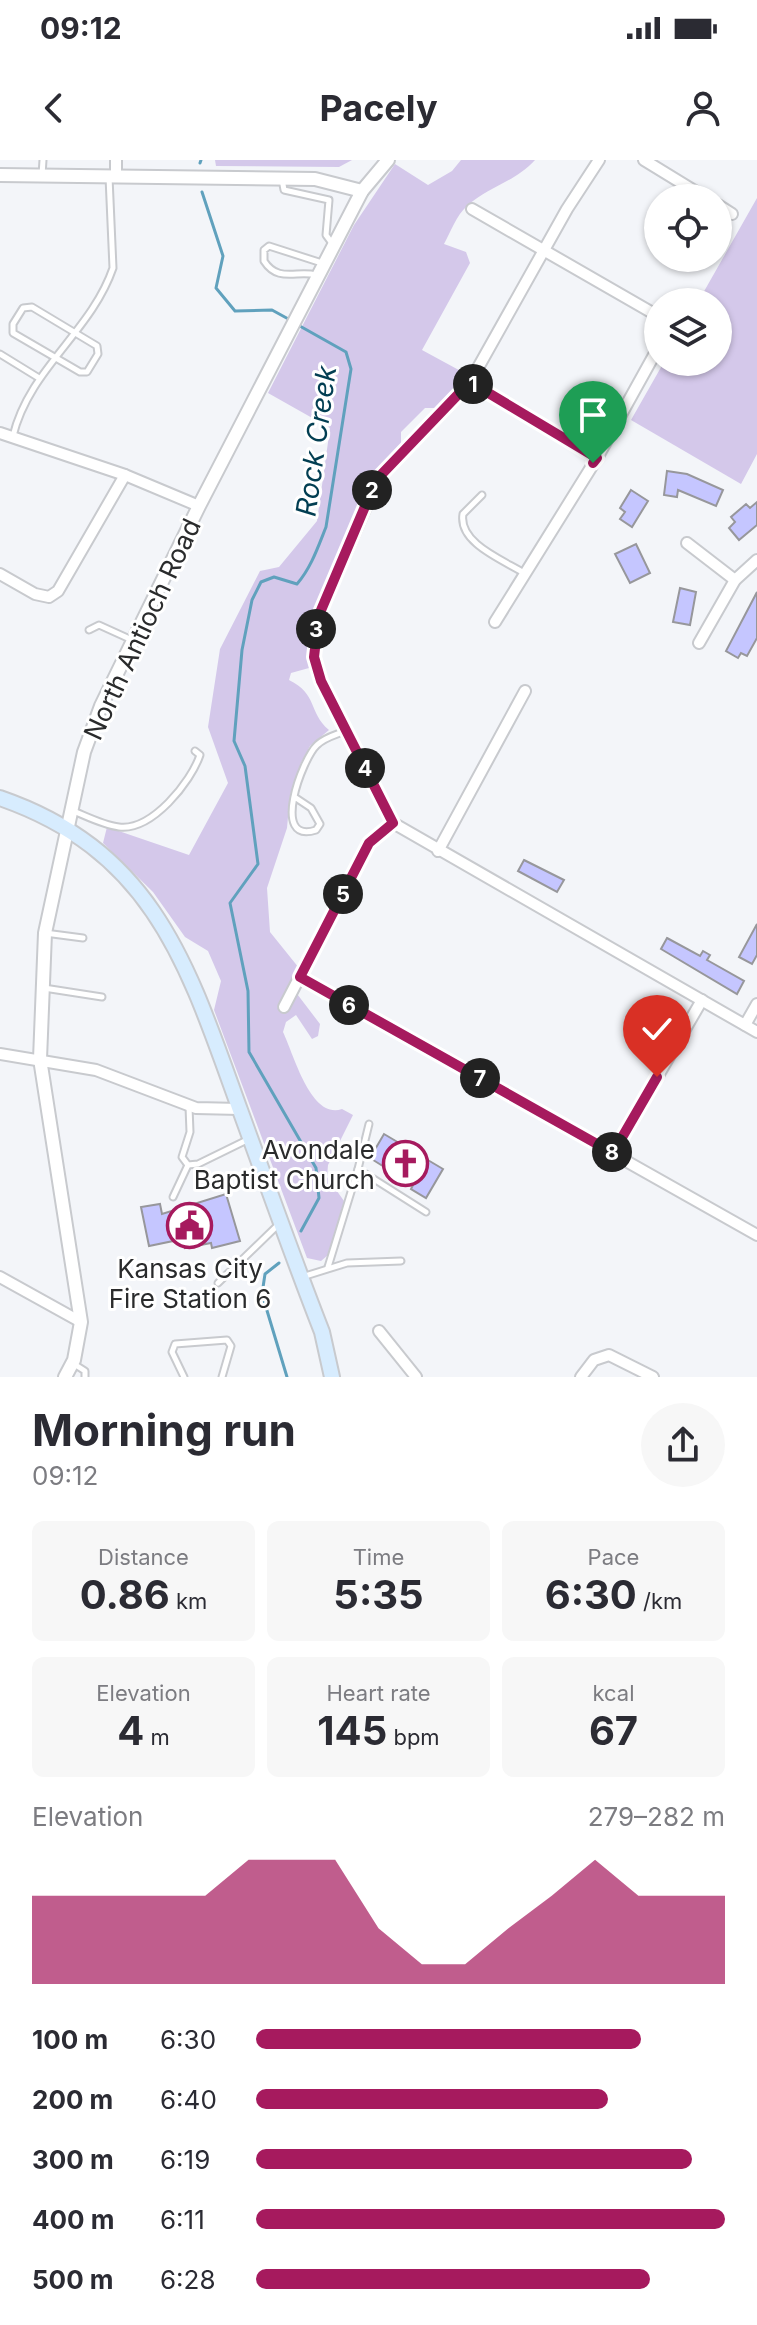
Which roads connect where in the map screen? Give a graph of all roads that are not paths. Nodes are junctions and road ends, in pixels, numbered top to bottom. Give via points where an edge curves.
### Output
1 (43, 160) edge
2 (116, 160) edge
3 (388, 160) edge
4 (599, 160) edge
5 (644, 160) edge
6 (0, 175) edge
7 (42, 176) junction
8 (113, 177) junction
9 (282, 179) junction
10 (683, 184) edge
11 (362, 191) junction
12 (472, 209) dead end
13 (334, 247) junction
14 (543, 251) junction
15 (326, 264) junction
16 (319, 277) junction
17 (644, 308) edge
18 (74, 332) junction
19 (0, 354) edge
20 (57, 358) junction
21 (644, 373) edge
22 (39, 378) junction
23 (470, 382) junction
24 (0, 433) edge
25 (13, 437) junction
26 (597, 458) junction
27 (125, 475) junction
28 (482, 495) dead end
29 (199, 506) junction
30 (687, 543) dead end
31 (757, 560) edge
32 (524, 573) junction
33 (0, 574) edge
34 (735, 580) junction
35 (495, 622) dead end
36 (89, 630) dead end
37 (133, 641) junction
38 (699, 643) dead end
39 (525, 691) dead end
40 (346, 731) junction
41 (195, 751) dead end
42 (0, 798) edge
43 (296, 798) junction
44 (70, 810) junction
45 (393, 823) junction
46 (66, 828) junction
47 (438, 851) junction
48 (45, 933) junction
49 (83, 938) dead end
50 (300, 977) junction
51 (41, 987) junction
52 (102, 997) dead end
53 (702, 1000) junction
54 (757, 1004) edge
55 (284, 1007) dead end
56 (745, 1025) junction
57 (757, 1032) edge
58 (0, 1054) edge
59 (40, 1059) junction
60 (189, 1107) junction
61 (240, 1109) junction
62 (369, 1124) dead end
63 (250, 1138) junction
64 (613, 1153) junction
65 (188, 1165) junction
66 (358, 1169) junction
67 (173, 1197) dead end
68 (426, 1212) dead end
69 (281, 1223) junction
70 (757, 1235) edge
71 (401, 1261) dead end
72 (328, 1267) junction
73 (0, 1277) edge
74 (301, 1277) junction
75 (218, 1283) dead end
76 (81, 1322) junction
77 (379, 1331) dead end
78 (72, 1363) junction
79 (65, 1377) edge
80 (85, 1377) edge
81 (184, 1377) edge
82 (222, 1377) edge
83 (332, 1377) edge
84 (416, 1377) edge
85 (581, 1377) edge
86 (653, 1377) edge

1 - 7 lane
2 - 8 street
3 - 11 street, North Antioch Road
4 - 14 street
5 - 10 street
6 - 7 street
7 - 8 street
8 - 9 street
8 - 18 lane via 113,268 85,323
9 - 11 street via 315,179
9 - 13 lane via 284,190 329,200 326,235
11 - 13 street, North Antioch Road
12 - 14 street
13 - 15 street, North Antioch Road
14 - 17 street
14 - 23 street
15 - 16 street, North Antioch Road
15 - 16 lane via 269,246 264,250 264,261 273,270
16 - 29 street, North Antioch Road
18 - 20 lane
18 - 20 lane via 97,346 87,372
18 - 20 lane via 32,307 23,308 13,333
19 - 22 lane
20 - 22 lane
21 - 26 street
22 - 25 lane via 19,412
23 - 26 street
23 - 40 street via 379,477 319,615 316,669
24 - 25 street
25 - 27 street
26 - 32 street
27 - 29 street
27 - 33 street via 58,591 49,597 35,594
28 - 32 lane via 463,514 465,531
29 - 37 street, North Antioch Road
30 - 34 street
31 - 34 street
32 - 35 street
34 - 38 street
36 - 37 lane via 99,625
37 - 44 street, North Antioch Road via 101,706
39 - 47 street
40 - 43 lane via 323,740 309,755
40 - 45 street
41 - 44 lane via 200,755 189,780 141,822 119,827
42 - 46 main road
43 - 43 lane via 292,821 300,830 314,832 319,819
44 - 46 street, North Antioch Road
45 - 47 street
45 - 50 street via 369,843
46 - 48 street, North Antioch Road
46 - 61 main road via 121,871 157,913 193,980
47 - 53 street
48 - 49 lane
48 - 51 street, North Antioch Road
50 - 55 street
50 - 64 street
51 - 52 lane
51 - 59 street, North Antioch Road
53 - 56 street
53 - 64 street
54 - 56 street
56 - 57 street
58 - 59 street
59 - 60 street via 123,1078
59 - 76 street, North Antioch Road
60 - 61 street
60 - 65 lane via 190,1132 182,1157
61 - 63 main road
62 - 66 lane
63 - 65 lane
63 - 69 main road
64 - 70 street
65 - 67 lane
66 - 68 lane
66 - 72 lane
69 - 74 main road
69 - 75 lane
71 - 72 lane via 376,1259
72 - 74 lane
73 - 76 street
74 - 83 main road
76 - 78 street, North Antioch Road
77 - 84 street
78 - 79 street, North Antioch Road
78 - 80 lane via 85,1371
81 - 82 lane via 172,1352 175,1344 227,1340 231,1346
85 - 86 street via 594,1360 609,1355

